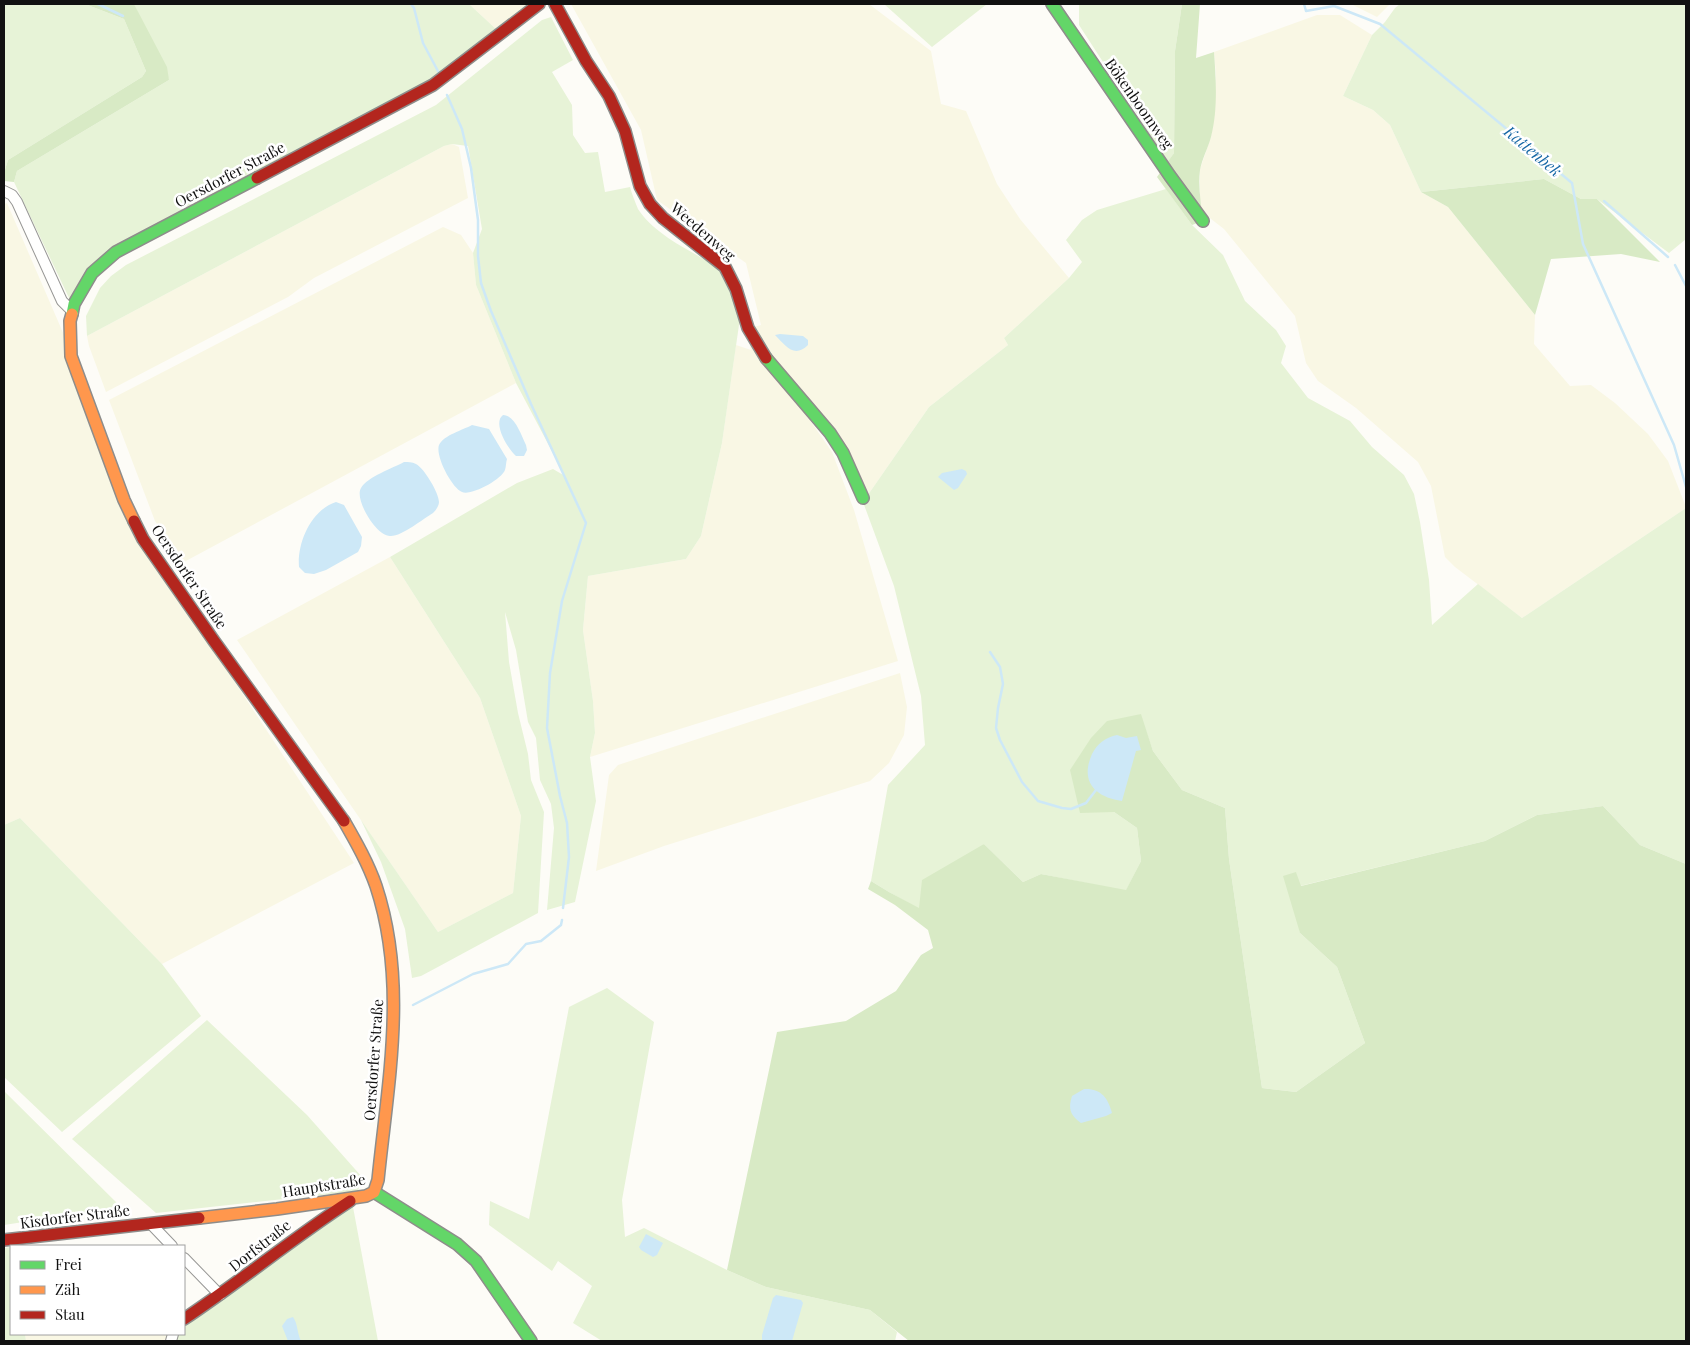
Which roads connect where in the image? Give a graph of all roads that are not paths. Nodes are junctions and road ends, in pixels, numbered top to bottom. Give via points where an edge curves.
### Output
1 (539, 4) edge
2 (555, 4) edge
3 (1052, 4) edge
4 (4, 191) edge
5 (1203, 221) dead end
6 (72, 312) junction
7 (863, 498) dead end
8 (374, 1192) junction
9 (355, 1198) junction
10 (150, 1223) junction
11 (4, 1240) edge
12 (171, 1245) edge
13 (185, 1259) edge
14 (220, 1295) junction
15 (185, 1319) edge
16 (531, 1341) edge

1 - 6 street, Oersdorfer Straße via 434,85 116,252 92,273
2 - 7 street, Weedenweg via 613,105 625,131 640,186 650,204 726,268 754,342 830,433 843,453
3 - 5 street, Bökenboomweg
4 - 6 street via 17,202 62,302
6 - 8 street, Oersdorfer Straße via 72,356 124,500 143,539 344,821 376,886 390,938 394,1030
8 - 9 street, Hauptstraße
8 - 16 street, Hauptstraße via 457,1244 476,1261
9 - 10 street, Hauptstraße
9 - 14 street, Dorfstraße via 310,1226
10 - 11 street, Kisdorfer Straße
10 - 12 street
13 - 14 street
14 - 15 street, Dorfstraße

